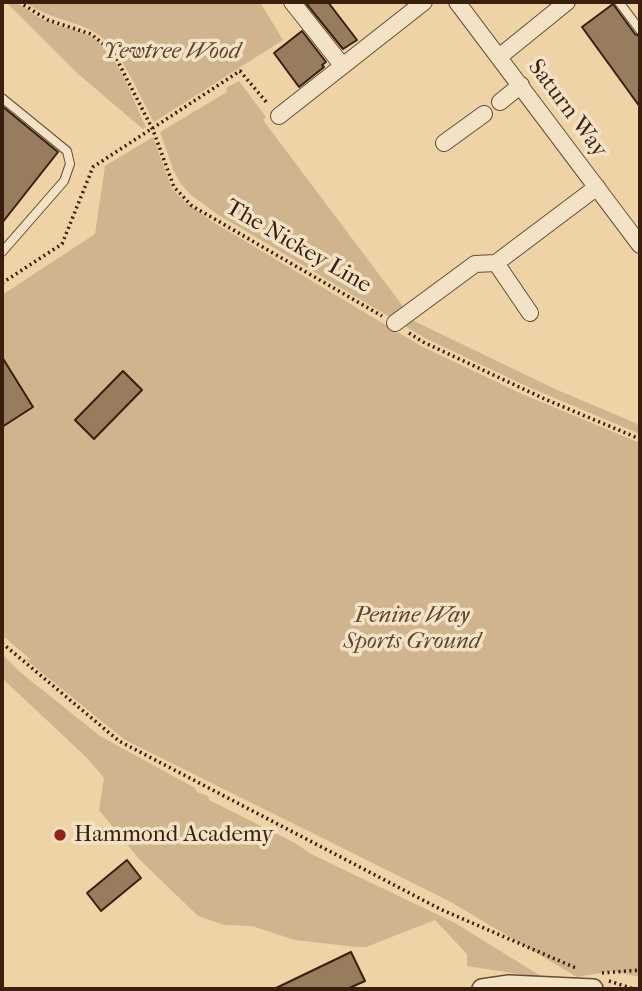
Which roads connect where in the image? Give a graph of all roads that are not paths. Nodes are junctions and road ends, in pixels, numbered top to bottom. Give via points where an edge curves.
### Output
1 (292, 2) edge
2 (424, 2) edge
3 (457, 2) edge
4 (567, 2) edge
5 (620, 2) edge
6 (640, 30) edge
7 (499, 57) junction
8 (342, 65) junction
9 (521, 85) junction
10 (2, 99) edge
11 (500, 102) dead end
12 (484, 114) dead end
13 (279, 116) road end
14 (444, 143) dead end
15 (597, 187) junction
16 (640, 245) edge
17 (2, 252) edge
18 (496, 263) junction
19 (530, 313) dead end
20 (394, 323) road end
21 (598, 980) edge
22 (482, 989) edge

1 - 8 street
2 - 8 street
3 - 7 street, Saturn Way
4 - 7 street
5 - 6 lane
7 - 9 street, Saturn Way
8 - 13 street
9 - 11 street
9 - 15 street, Saturn Way
10 - 17 lane via 67,151 70,164 64,181
12 - 14 street
15 - 16 street, Saturn Way
15 - 18 street
18 - 19 street
18 - 20 street via 475,264
21 - 22 street

